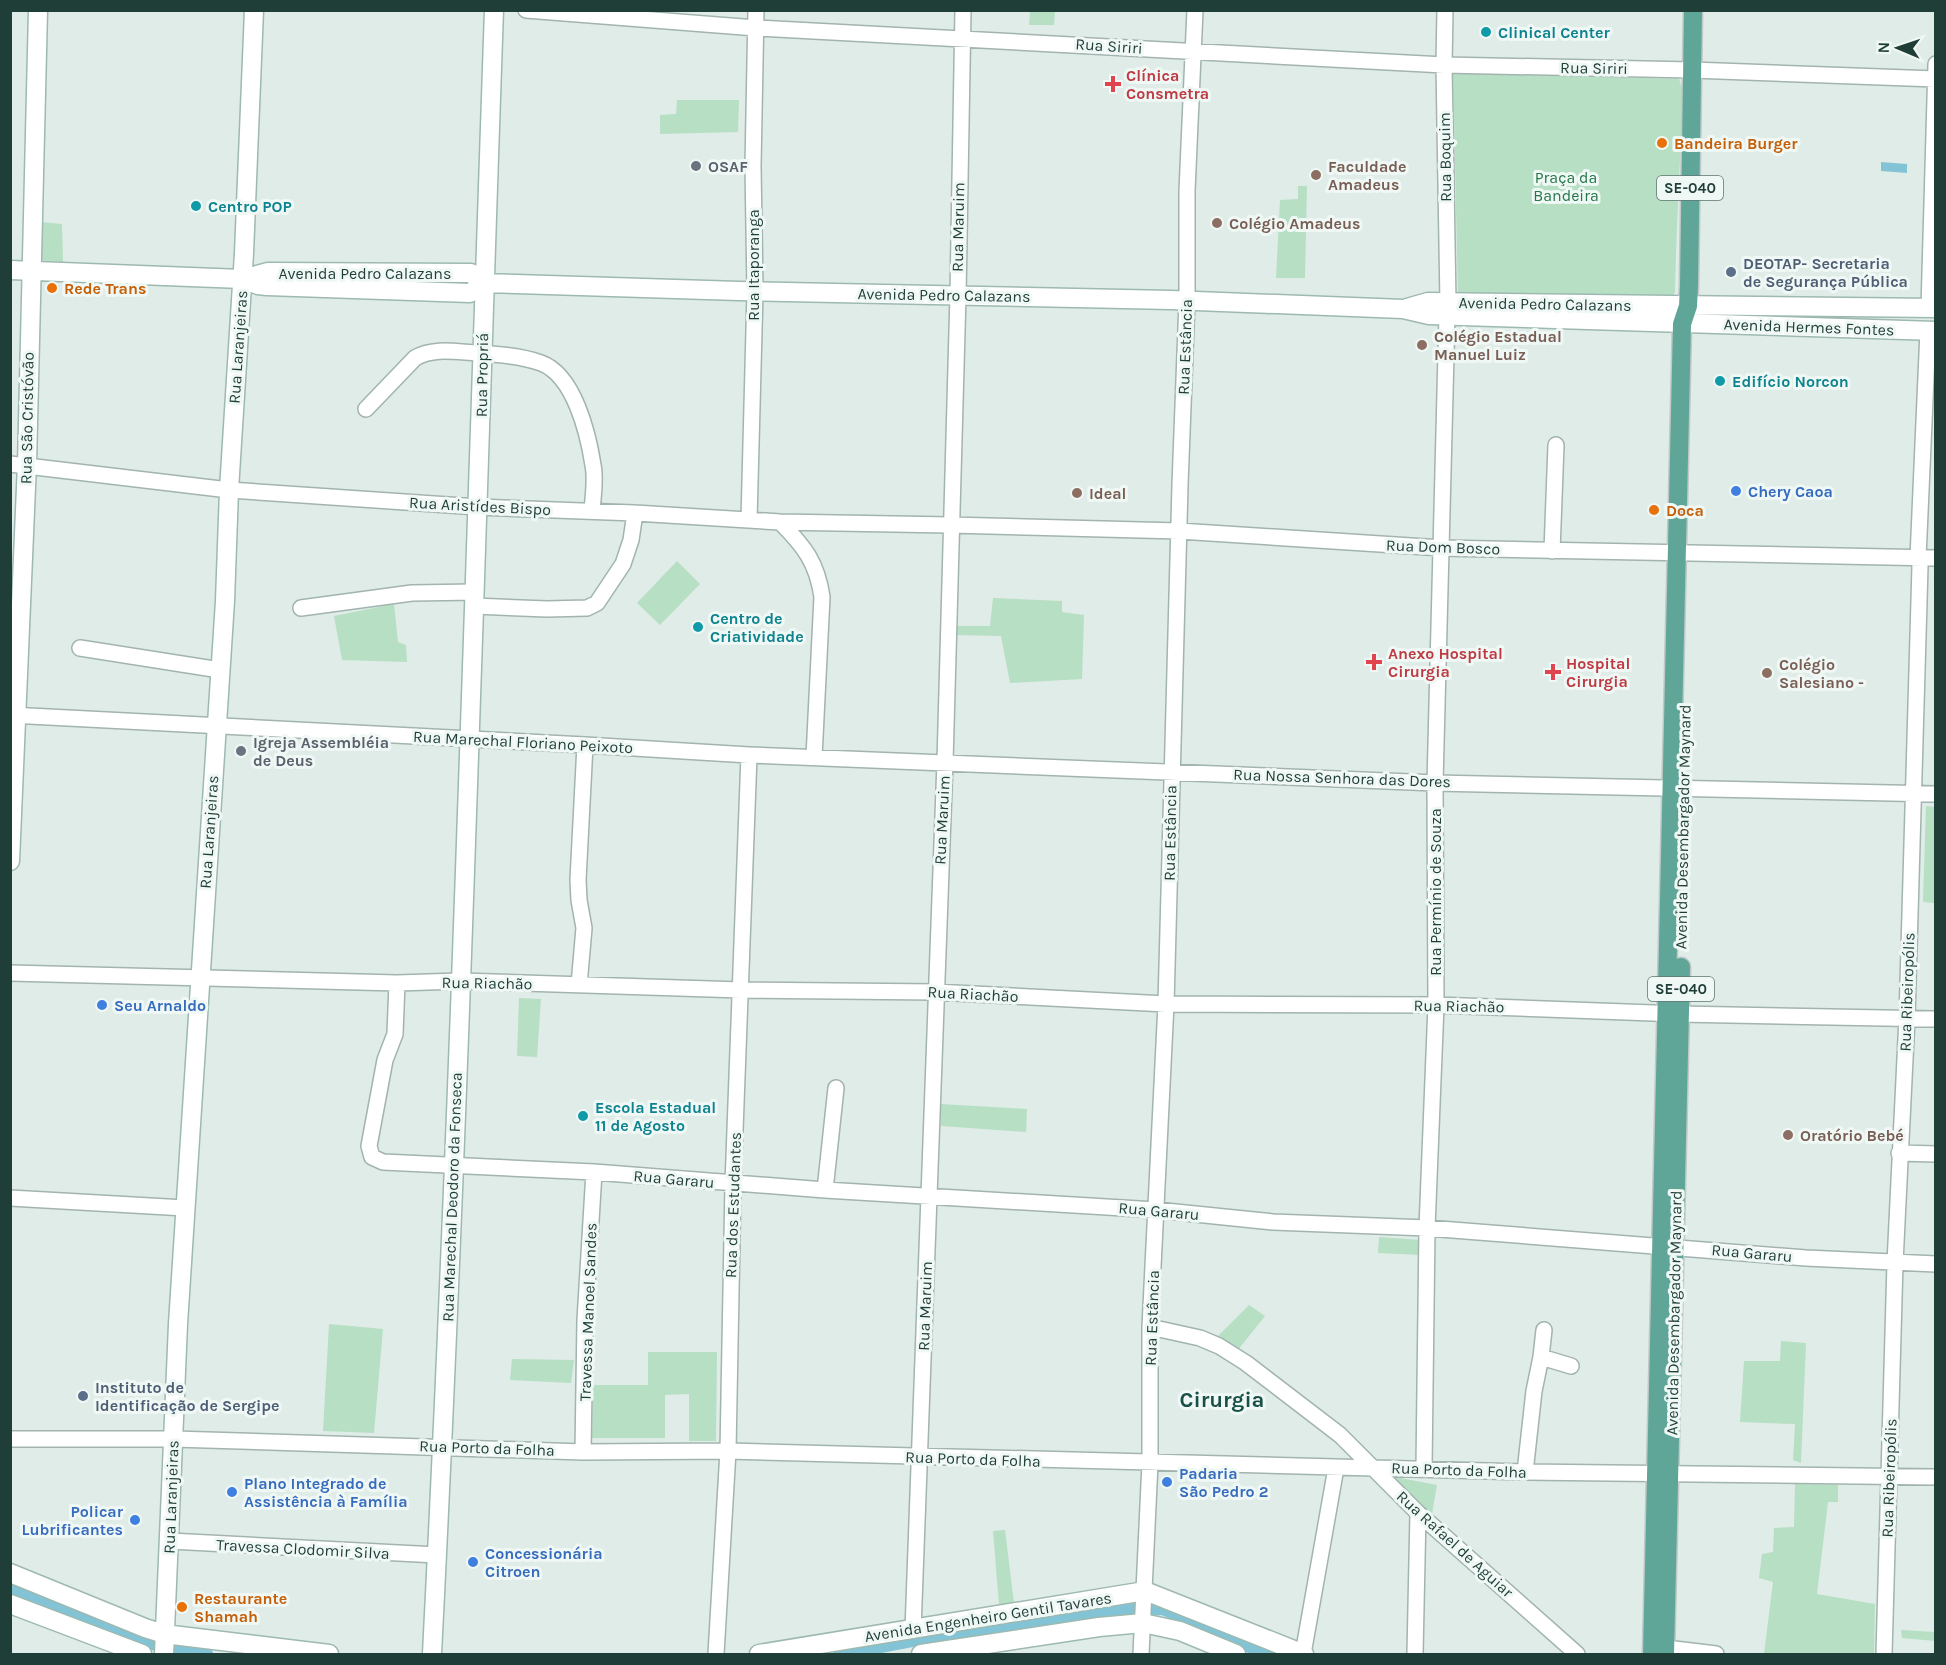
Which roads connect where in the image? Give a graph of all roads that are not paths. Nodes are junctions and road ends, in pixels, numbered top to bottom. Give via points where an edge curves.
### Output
1 (38, 10) edge
2 (254, 10) edge
3 (494, 10) edge
4 (526, 10) edge
5 (756, 10) edge
6 (963, 10) edge
7 (1195, 10) edge
8 (1445, 10) edge
9 (1693, 10) edge
10 (756, 28) junction
11 (962, 38) junction
12 (1193, 52) junction
13 (1935, 64) edge
14 (1444, 65) junction
15 (1692, 70) junction
16 (1935, 79) edge
17 (10, 270) edge
18 (31, 270) junction
19 (242, 279) junction
20 (484, 283) junction
21 (755, 292) junction
22 (958, 296) junction
23 (1187, 302) junction
24 (1688, 306) junction
25 (1932, 308) edge
26 (1448, 309) junction
27 (1688, 324) junction
28 (1932, 331) edge
29 (483, 353) junction
30 (366, 409) dead end
31 (1557, 445) dead end
32 (19, 464) edge
33 (229, 490) junction
34 (478, 507) junction
35 (592, 511) junction
36 (635, 513) junction
37 (749, 520) junction
38 (780, 522) junction
39 (950, 525) junction
40 (1179, 531) junction
41 (1442, 548) junction
42 (1552, 550) junction
43 (1682, 554) junction
44 (1917, 558) junction
45 (1935, 558) edge
46 (474, 599) junction
47 (301, 608) dead end
48 (80, 648) dead end
49 (220, 670) junction
50 (13, 715) edge
51 (215, 727) junction
52 (471, 740) junction
53 (585, 745) junction
54 (748, 755) junction
55 (814, 757) junction
56 (945, 762) junction
57 (1172, 771) junction
58 (1436, 783) junction
59 (1678, 789) junction
60 (1912, 793) junction
61 (1935, 794) edge
62 (10, 861) edge
63 (10, 973) edge
64 (200, 978) junction
65 (460, 981) junction
66 (397, 982) junction
67 (579, 985) junction
68 (741, 990) junction
69 (935, 992) junction
70 (1166, 1004) junction
71 (1436, 1005) junction
72 (1674, 1013) junction
73 (1907, 1018) junction
74 (1935, 1019) edge
75 (836, 1088) dead end
76 (1899, 1153) junction
77 (1935, 1154) edge
78 (453, 1166) junction
79 (594, 1172) junction
80 (733, 1184) junction
81 (825, 1191) junction
82 (930, 1197) junction
83 (10, 1198) edge
84 (185, 1208) junction
85 (1156, 1210) junction
86 (1427, 1228) junction
87 (1668, 1246) junction
88 (1895, 1263) junction
89 (1935, 1264) edge
90 (1150, 1327) junction
91 (1544, 1330) dead end
92 (1541, 1357) junction
93 (1571, 1366) dead end
94 (10, 1439) edge
95 (174, 1439) junction
96 (442, 1447) junction
97 (728, 1451) junction
98 (583, 1452) junction
99 (919, 1458) junction
100 (1150, 1463) junction
101 (1336, 1468) junction
102 (1373, 1468) junction
103 (1424, 1468) junction
104 (1525, 1472) junction
105 (1662, 1474) junction
106 (1890, 1475) junction
107 (1935, 1477) edge
108 (1418, 1513) junction
109 (170, 1541) junction
110 (437, 1555) junction
111 (10, 1573) edge
112 (1145, 1593) junction
113 (10, 1604) edge
114 (1143, 1622) junction
115 (913, 1630) junction
116 (164, 1642) edge
117 (1661, 1652) edge
118 (142, 1654) edge
119 (330, 1654) edge
120 (432, 1654) edge
121 (716, 1654) edge
122 (759, 1654) edge
123 (921, 1654) edge
124 (1141, 1654) edge
125 (1236, 1654) edge
126 (1304, 1654) edge
127 (1415, 1654) edge
128 (1577, 1654) edge
129 (1716, 1654) edge
130 (1884, 1654) edge

1 - 18 main road, Rua São Cristóvão
2 - 19 main road, Rua Laranjeiras
3 - 20 main road, Rua Propriá
4 - 10 street, Rua Siriri
5 - 10 street, Rua Itaporanga
6 - 11 street, Rua Maruim
7 - 12 street, Rua Estância
8 - 14 street, Rua Boquim
9 - 15 main road, SE-040
10 - 11 street, Rua Siriri
10 - 21 street, Rua Itaporanga
11 - 12 street, Rua Siriri
11 - 22 street, Rua Maruim
12 - 14 street, Rua Siriri
12 - 23 street, Rua Estância
13 - 16 street
14 - 15 street, Rua Siriri
14 - 26 street, Rua Boquim
15 - 16 street, Rua Siriri
15 - 24 main road, SE-040
16 - 25 street
17 - 18 main road, Avenida Pedro Calazans
18 - 19 main road, Avenida Pedro Calazans
18 - 32 main road, Rua São Cristóvão
19 - 20 main road, Avenida Pedro Calazans via 268,272 471,273
19 - 33 main road, Rua Laranjeiras
20 - 21 main road, Avenida Pedro Calazans
20 - 29 main road, Rua Propriá
21 - 22 main road, Avenida Pedro Calazans
21 - 37 street, Rua Itaporanga
22 - 23 main road, Avenida Pedro Calazans
22 - 39 street, Rua Maruim
23 - 26 main road, Avenida Pedro Calazans via 1403,309 1428,302
23 - 40 street, Rua Estância
24 - 25 main road, Avenida Hermes Fontes
24 - 26 main road, Avenida Pedro Calazans
24 - 27 main road, Avenida Desembargador Maynard
26 - 27 main road, Avenida Pedro Calazans
26 - 41 street, Rua Permínio de Souza
27 - 28 main road, Avenida Hermes Fontes
27 - 43 main road, Avenida Desembargador Maynard / SE-040
28 - 44 street, Rua Ribeiropólis
29 - 30 street via 424,352
29 - 34 main road, Rua Propriá
29 - 35 street via 542,363 559,375 574,397 594,467
31 - 42 street
32 - 33 street, Rua Aristídes Bispo
32 - 50 main road, Rua São Cristóvão
33 - 34 street, Rua Aristídes Bispo
33 - 49 main road, Rua Laranjeiras
34 - 35 street, Rua Aristídes Bispo
34 - 46 main road, Rua Propriá
35 - 36 street, Rua Aristídes Bispo
36 - 37 street, Rua Aristídes Bispo
36 - 46 street via 623,564 597,603 587,608 547,609
37 - 38 street, Rua Aristídes Bispo
38 - 39 street, Rua Aristídes Bispo
38 - 55 street via 804,547 819,578 822,597
39 - 40 street, Rua Dom Bosco
39 - 56 street, Rua Maruim
40 - 41 street, Rua Dom Bosco
40 - 57 street, Rua Estância
41 - 42 street, Rua Dom Bosco
41 - 58 street, Rua Permínio de Souza
42 - 43 street, Rua Dom Bosco
43 - 44 street, Rua Dom Bosco
43 - 59 main road, Avenida Desembargador Maynard / SE-040
44 - 45 street, Rua Dom Bosco
44 - 60 street, Rua Ribeiropólis via 1920,566
46 - 47 street via 412,593
46 - 52 main road, Rua Propriá
48 - 49 street
49 - 51 main road, Rua Laranjeiras
50 - 51 street, Rua Marechal Floriano Peixoto
50 - 62 main road, Rua São Cristóvão
51 - 52 street, Rua Marechal Floriano Peixoto
51 - 64 main road, Rua Laranjeiras
52 - 53 street, Rua Marechal Floriano Peixoto
52 - 65 main road, Rua Marechal Deodoro da Fonseca
53 - 54 street, Rua Marechal Floriano Peixoto
53 - 67 street via 578,880 584,928
54 - 55 street, Rua Nossa Senhora das Dores
54 - 68 street, Rua dos Estudantes
55 - 56 street, Rua Nossa Senhora das Dores
56 - 57 street, Rua Nossa Senhora das Dores
56 - 69 street, Rua Maruim
57 - 58 street, Rua Nossa Senhora das Dores
57 - 70 street, Rua Estância
58 - 59 street, Rua Nossa Senhora das Dores
58 - 71 street, Rua Permínio de Souza
59 - 60 street, Rua Nossa Senhora das Dores
59 - 72 main road, Avenida Desembargador Maynard / SE-040
60 - 61 street, Rua Nossa Senhora das Dores
60 - 73 street, Rua Ribeiropólis
63 - 64 street, Rua Riachão
64 - 66 street, Rua Riachão
64 - 84 main road, Rua Laranjeiras
65 - 66 street, Rua Riachão
65 - 67 street, Rua Riachão
65 - 78 main road, Rua Marechal Deodoro da Fonseca
66 - 78 street, Rua Gararu via 395,1034 385,1060 369,1146 372,1157 383,1162
67 - 68 street, Rua Riachão
68 - 69 street, Rua Riachão
68 - 80 street, Rua dos Estudantes
69 - 70 street, Rua Riachão
69 - 82 street, Rua Maruim
70 - 71 street, Rua Riachão
70 - 85 street, Rua Estância
71 - 72 street, Rua Riachão
71 - 86 street, Rua Permínio de Souza
72 - 73 street, Rua Riachão
72 - 87 main road, Avenida Desembargador Maynard / SE-040
73 - 74 street, Rua Riachão
73 - 76 street, Rua Ribeiropólis
75 - 81 street
76 - 77 street
76 - 88 street, Rua Ribeiropólis
78 - 79 street, Rua Gararu
78 - 96 main road, Rua Marechal Deodoro da Fonseca
79 - 80 street, Rua Gararu
79 - 98 street, Travessa Manoel Sandes via 585,1320
80 - 81 street, Rua Gararu
80 - 97 street, Rua dos Estudantes
81 - 82 street, Rua Gararu
82 - 85 street, Rua Gararu
82 - 99 street, Rua Maruim
83 - 84 street
84 - 95 main road, Rua Laranjeiras
85 - 86 street, Rua Gararu via 1273,1222
85 - 90 street, Rua Estância
86 - 87 street, Rua Gararu
86 - 103 street, Rua Permínio de Souza
87 - 88 street, Rua Gararu
87 - 105 main road, Avenida Desembargador Maynard / SE-040
88 - 89 street, Rua Gararu
88 - 106 street, Rua Ribeiropólis
90 - 100 street, Rua Estância
90 - 102 street, Rua Rafael de Aguiar via 1200,1338 1246,1363 1340,1435
91 - 92 street
92 - 93 street
92 - 104 street
94 - 95 street, Rua Porto da Folha
95 - 96 street, Rua Porto da Folha
95 - 109 main road, Rua Laranjeiras
96 - 98 street, Rua Porto da Folha
96 - 110 main road, Rua Marechal Deodoro da Fonseca
97 - 98 street, Rua Porto da Folha
97 - 99 street, Rua Porto da Folha
97 - 121 street, Rua dos Estudantes
99 - 100 street, Rua Porto da Folha
99 - 115 street, Rua Maruim
100 - 101 street, Rua Porto da Folha
100 - 112 street, Rua Estância
101 - 102 street, Rua Porto da Folha
101 - 126 street
102 - 103 street, Rua Porto da Folha
102 - 108 street, Rua Rafael de Aguiar
103 - 104 street, Rua Porto da Folha
104 - 105 street, Rua Porto da Folha
105 - 106 street, Rua Porto da Folha
105 - 117 main road, Avenida Desembargador Maynard / SE-040
106 - 107 street, Rua Porto da Folha
106 - 130 street, Rua Ribeiropólis
108 - 127 street
108 - 128 street, Rua Rafael de Aguiar
109 - 110 street, Travessa Clodomir Silva
109 - 116 main road, Rua Laranjeiras
110 - 120 main road, Rua Marechal Deodoro da Fonseca
111 - 116 main road via 145,1628
112 - 114 street, Rua Estância
112 - 115 main road, Avenida Engenheiro Gentil Tavares
112 - 126 main road
113 - 118 main road
114 - 123 main road, Avenida Engenheiro Gentil Tavares
114 - 124 street, Rua Estância
114 - 125 main road, Avenida Engenheiro Gentil Tavares via 1180,1631
115 - 122 main road, Avenida Engenheiro Gentil Tavares
116 - 119 main road
117 - 129 street

